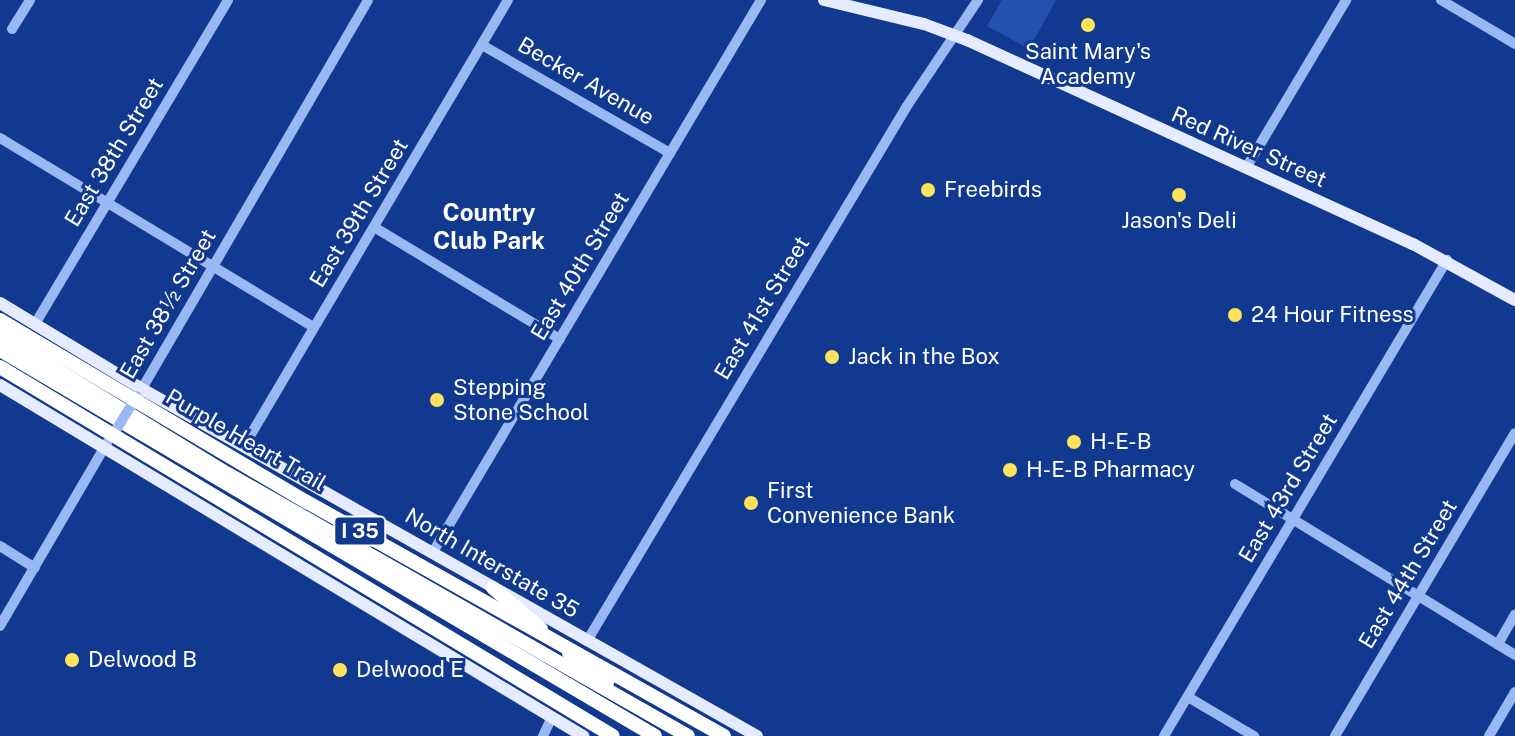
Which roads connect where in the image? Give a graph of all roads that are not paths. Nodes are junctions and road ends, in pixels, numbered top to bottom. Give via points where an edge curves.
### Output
1 (30, 0) edge
2 (228, 0) edge
3 (368, 0) edge
4 (508, 0) edge
5 (761, 0) edge
6 (824, 0) edge
7 (978, 0) edge
8 (1346, 0) edge
9 (1441, 0) edge
10 (12, 29) dead end
11 (954, 36) junction
12 (1513, 39) edge
13 (482, 45) junction
14 (0, 138) edge
15 (670, 153) junction
16 (1246, 168) junction
17 (107, 203) junction
18 (374, 227) junction
19 (1447, 260) junction
20 (212, 266) junction
21 (1515, 300) edge
22 (0, 303) edge
23 (0, 320) edge
24 (35, 324) junction
25 (313, 327) junction
26 (0, 335) edge
27 (560, 339) junction
28 (0, 350) edge
29 (0, 367) edge
30 (0, 385) edge
31 (140, 392) junction
32 (1515, 433) edge
33 (107, 443) junction
34 (244, 446) junction
35 (1235, 484) dead end
36 (1292, 518) junction
37 (0, 546) edge
38 (433, 552) junction
39 (35, 568) junction
40 (493, 588) junction
41 (1418, 596) junction
42 (1515, 615) edge
43 (0, 626) edge
44 (587, 641) junction
45 (1498, 644) junction
46 (1515, 655) edge
47 (1515, 692) edge
48 (1188, 697) junction
49 (653, 715) junction
50 (720, 715) junction
51 (551, 719) junction
52 (685, 735) edge
53 (543, 736) edge
54 (583, 736) edge
55 (613, 736) edge
56 (655, 736) edge
57 (724, 736) edge
58 (734, 736) edge
59 (757, 736) edge
60 (1164, 736) edge
61 (1254, 736) edge
62 (1335, 736) edge
63 (1489, 736) edge

1 - 10 street
2 - 17 street, East 38th Street
3 - 20 street, East 38½ Street
4 - 13 street, East 39th Street
5 - 15 street, East 40th Street
6 - 11 main road, Red River Street
7 - 11 street, East 41st Street
8 - 16 street
9 - 12 street
11 - 16 main road, Red River Street
11 - 44 street, East 41st Street
13 - 15 street, Becker Avenue
13 - 18 street, East 39th Street
14 - 17 street
15 - 27 street, East 40th Street
16 - 19 main road, Red River Street
17 - 20 street
17 - 24 street, East 38th Street
18 - 25 street, East 39th Street
18 - 27 street
19 - 21 main road, Red River Street
19 - 36 street, East 43rd Street
20 - 25 street
20 - 31 street, East 38½ Street
22 - 24 main road, North Interstate 35
23 - 57 highway, Purple Heart Trail / I 35, bridge via 307,502
24 - 31 main road, North Interstate 35
25 - 34 street, East 39th Street
26 - 49 highway, Purple Heart Trail / I 35 via 228,474
27 - 38 street, East 40th Street
28 - 56 highway, I 35
29 - 55 highway, I 35, bridge
30 - 33 main road
31 - 33 street, East 38½ Street, bridge
31 - 34 main road, North Interstate 35
32 - 41 street, East 44th Street
33 - 39 street, East 38½ Street
33 - 51 main road
34 - 38 main road, North Interstate 35
35 - 36 street
36 - 41 street
36 - 48 street, East 43rd Street
37 - 39 street
38 - 40 main road, North Interstate 35
39 - 43 street, East 38½ Street
40 - 44 main road, North Interstate 35
40 - 49 highway via 584,666
41 - 45 street
41 - 62 street, East 44th Street
42 - 45 street
44 - 50 main road, North Interstate 35
45 - 46 street
47 - 63 street
48 - 60 street, East 43rd Street
48 - 61 street
49 - 52 highway, Purple Heart Trail / I 35
50 - 58 main road
50 - 59 main road, North Interstate 35
51 - 53 street
51 - 54 main road

